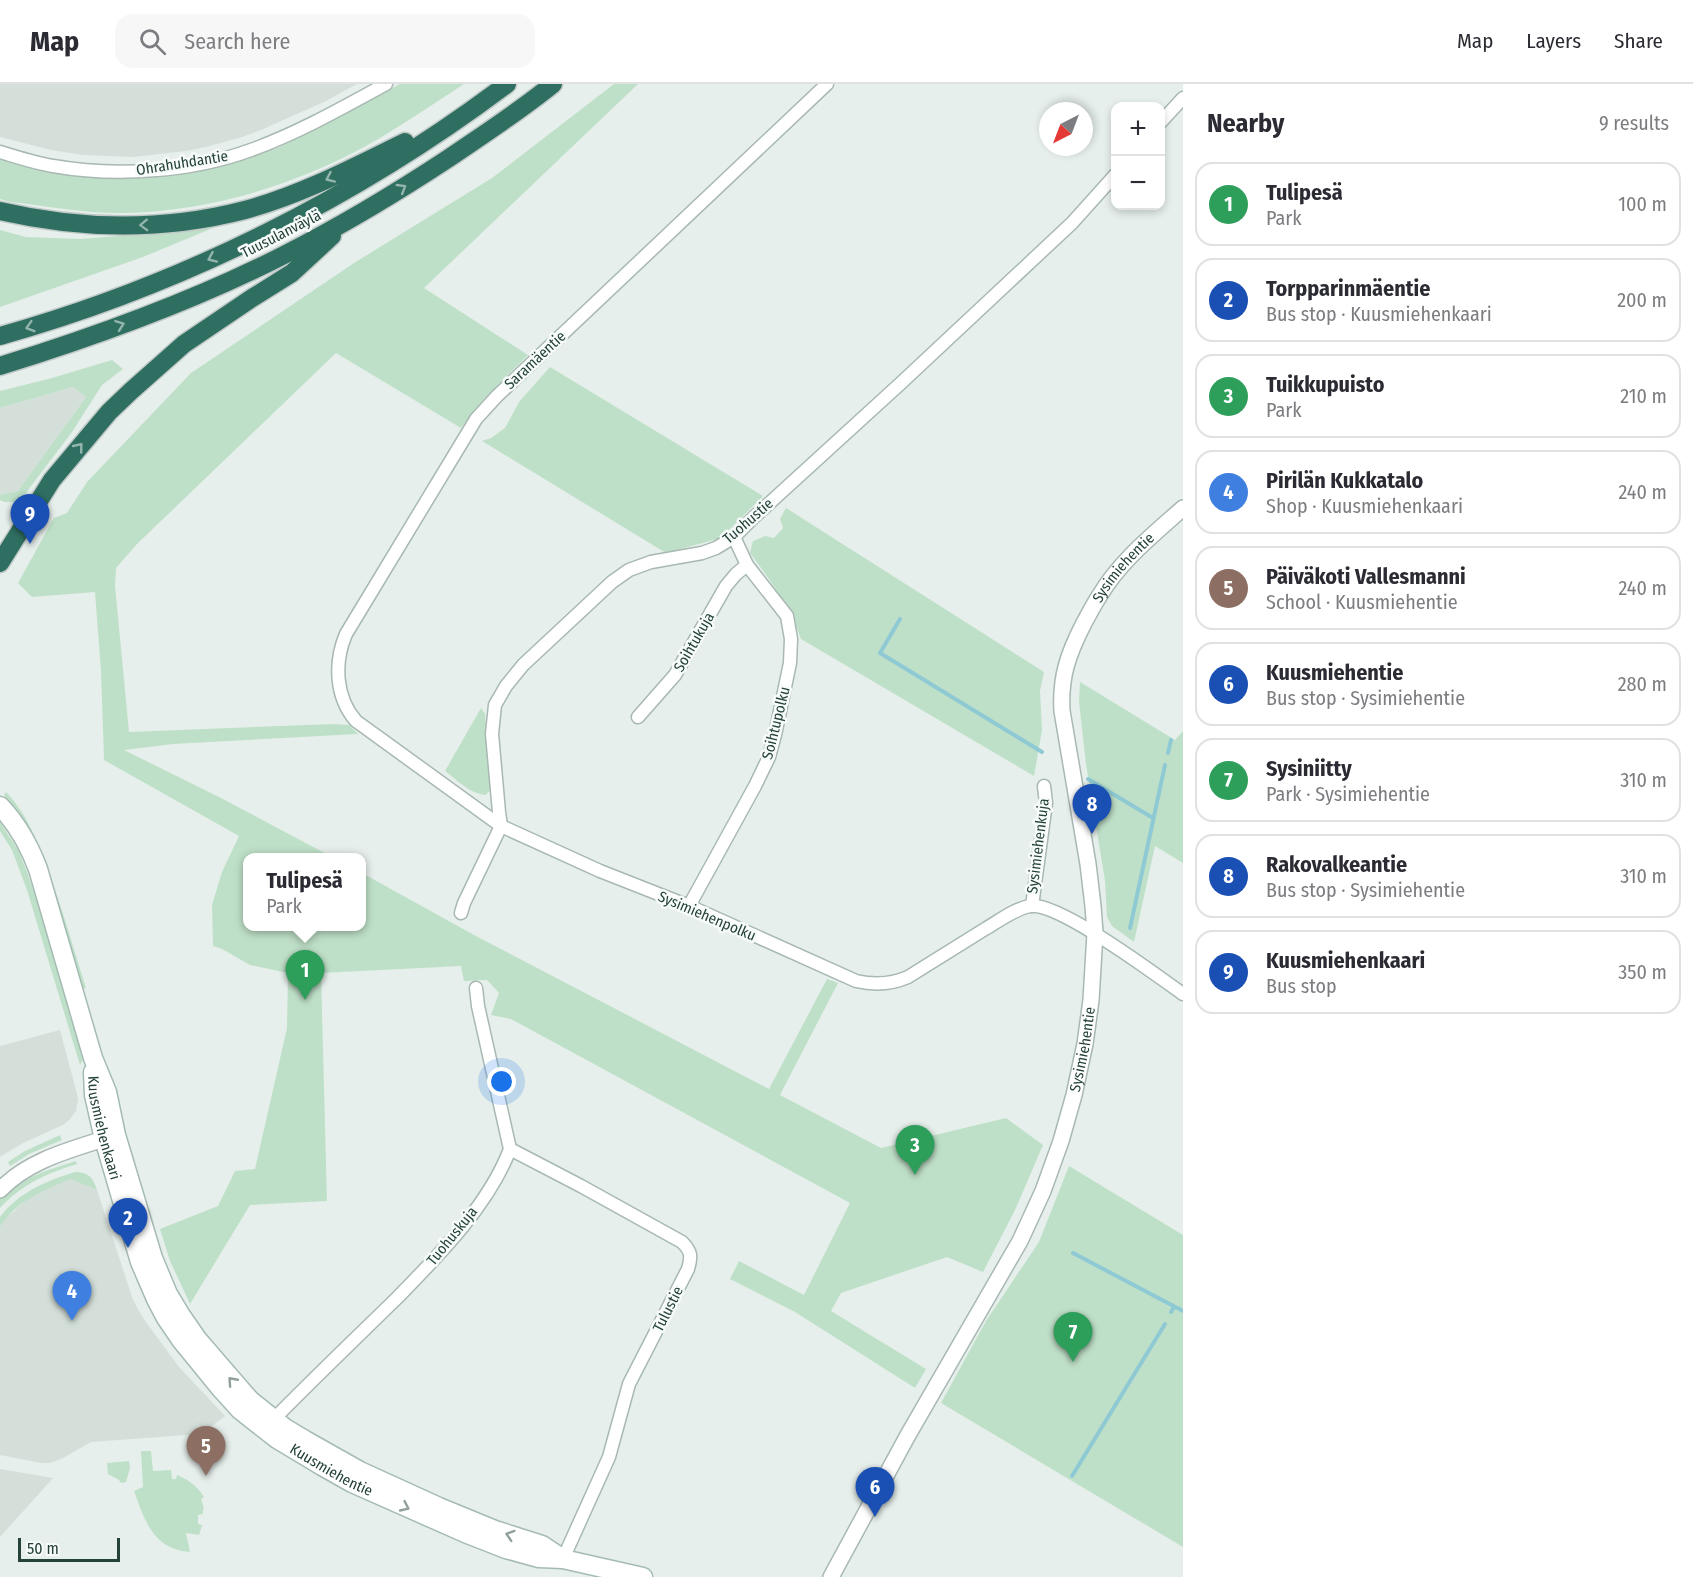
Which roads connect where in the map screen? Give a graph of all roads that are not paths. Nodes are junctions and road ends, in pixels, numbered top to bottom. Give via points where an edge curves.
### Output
1 (386, 84) edge
2 (507, 84) edge
3 (553, 84) edge
4 (827, 84) edge
5 (1183, 98) edge
6 (477, 107) junction
7 (1165, 118) edge
8 (0, 152) edge
9 (1111, 179) edge
10 (0, 211) edge
11 (352, 218) junction
12 (0, 336) edge
13 (0, 366) edge
14 (1183, 508) edge
15 (734, 537) junction
16 (0, 563) edge
17 (747, 565) junction
18 (343, 701) joint
19 (638, 717) dead end
20 (1044, 786) dead end
21 (0, 806) edge
22 (501, 826) junction
23 (689, 906) junction
24 (1032, 906) junction
25 (461, 913) dead end
26 (1095, 933) junction
27 (476, 988) dead end
28 (1183, 994) edge
29 (110, 1137) junction
30 (510, 1149) junction
31 (0, 1190) edge
32 (162, 1297) joint
33 (269, 1424) junction
34 (563, 1559) junction
35 (643, 1577) edge
36 (831, 1577) edge

1 - 8 street, Ohrahuhdantie via 283,137 219,160 139,171 105,171 51,166
2 - 6 highway, Tuusulanväylä
11 -> 3 highway, Tuusulanväylä via 492,129
4 - 18 street, Saramäentie via 476,419 346,634 338,664
5 - 7 street
6 -> 10 highway via 303,189 213,217 173,224 114,226 67,224
6 -> 12 highway, Tuusulanväylä via 339,194 232,249 110,301
9 - 15 street, Tuohustie via 1067,227
13 -> 11 highway, Tuusulanväylä via 194,296 284,255
16 -> 11 highway via 52,480 123,398 184,344 292,273
14 - 26 street, Sysimiehentie via 1106,586 1067,660 1062,711 1088,864
15 - 17 street, Soihtupolku
15 - 22 street, Tuohustie via 702,554 651,562 629,570 523,665 506,686 495,705 492,734
17 - 19 street, Soihtukuja via 726,586 675,675
17 - 23 street, Soihtupolku via 787,616 790,663 769,757
18 - 22 street, Sysimiehenpolku via 356,721
20 - 24 street, Sysimiehenkuja via 1046,803
21 - 29 main road, Kuusmiehenkaari via 20,831 38,869 93,1058 107,1092
22 - 23 street, Sysimiehenpolku
22 - 25 street
23 - 24 street, Sysimiehenpolku via 872,985 898,982 1012,913
24 - 26 street via 1057,913
26 - 28 street
26 - 36 street, Sysimiehentie via 1085,1044 1064,1132 1043,1191 1020,1241
27 - 30 street
29 - 31 street via 48,1158
29 - 32 main road, Kuusmiehenkaari via 153,1258
30 - 33 street, Tuohuskuja via 484,1196 431,1263
30 - 34 street, Tulustie via 682,1242 692,1258 629,1384 609,1456
32 - 33 main road, Kuusmiehentie
33 - 34 main road, Kuusmiehentie via 360,1471 470,1521 542,1545
34 - 35 main road, Kuusmiehentie

